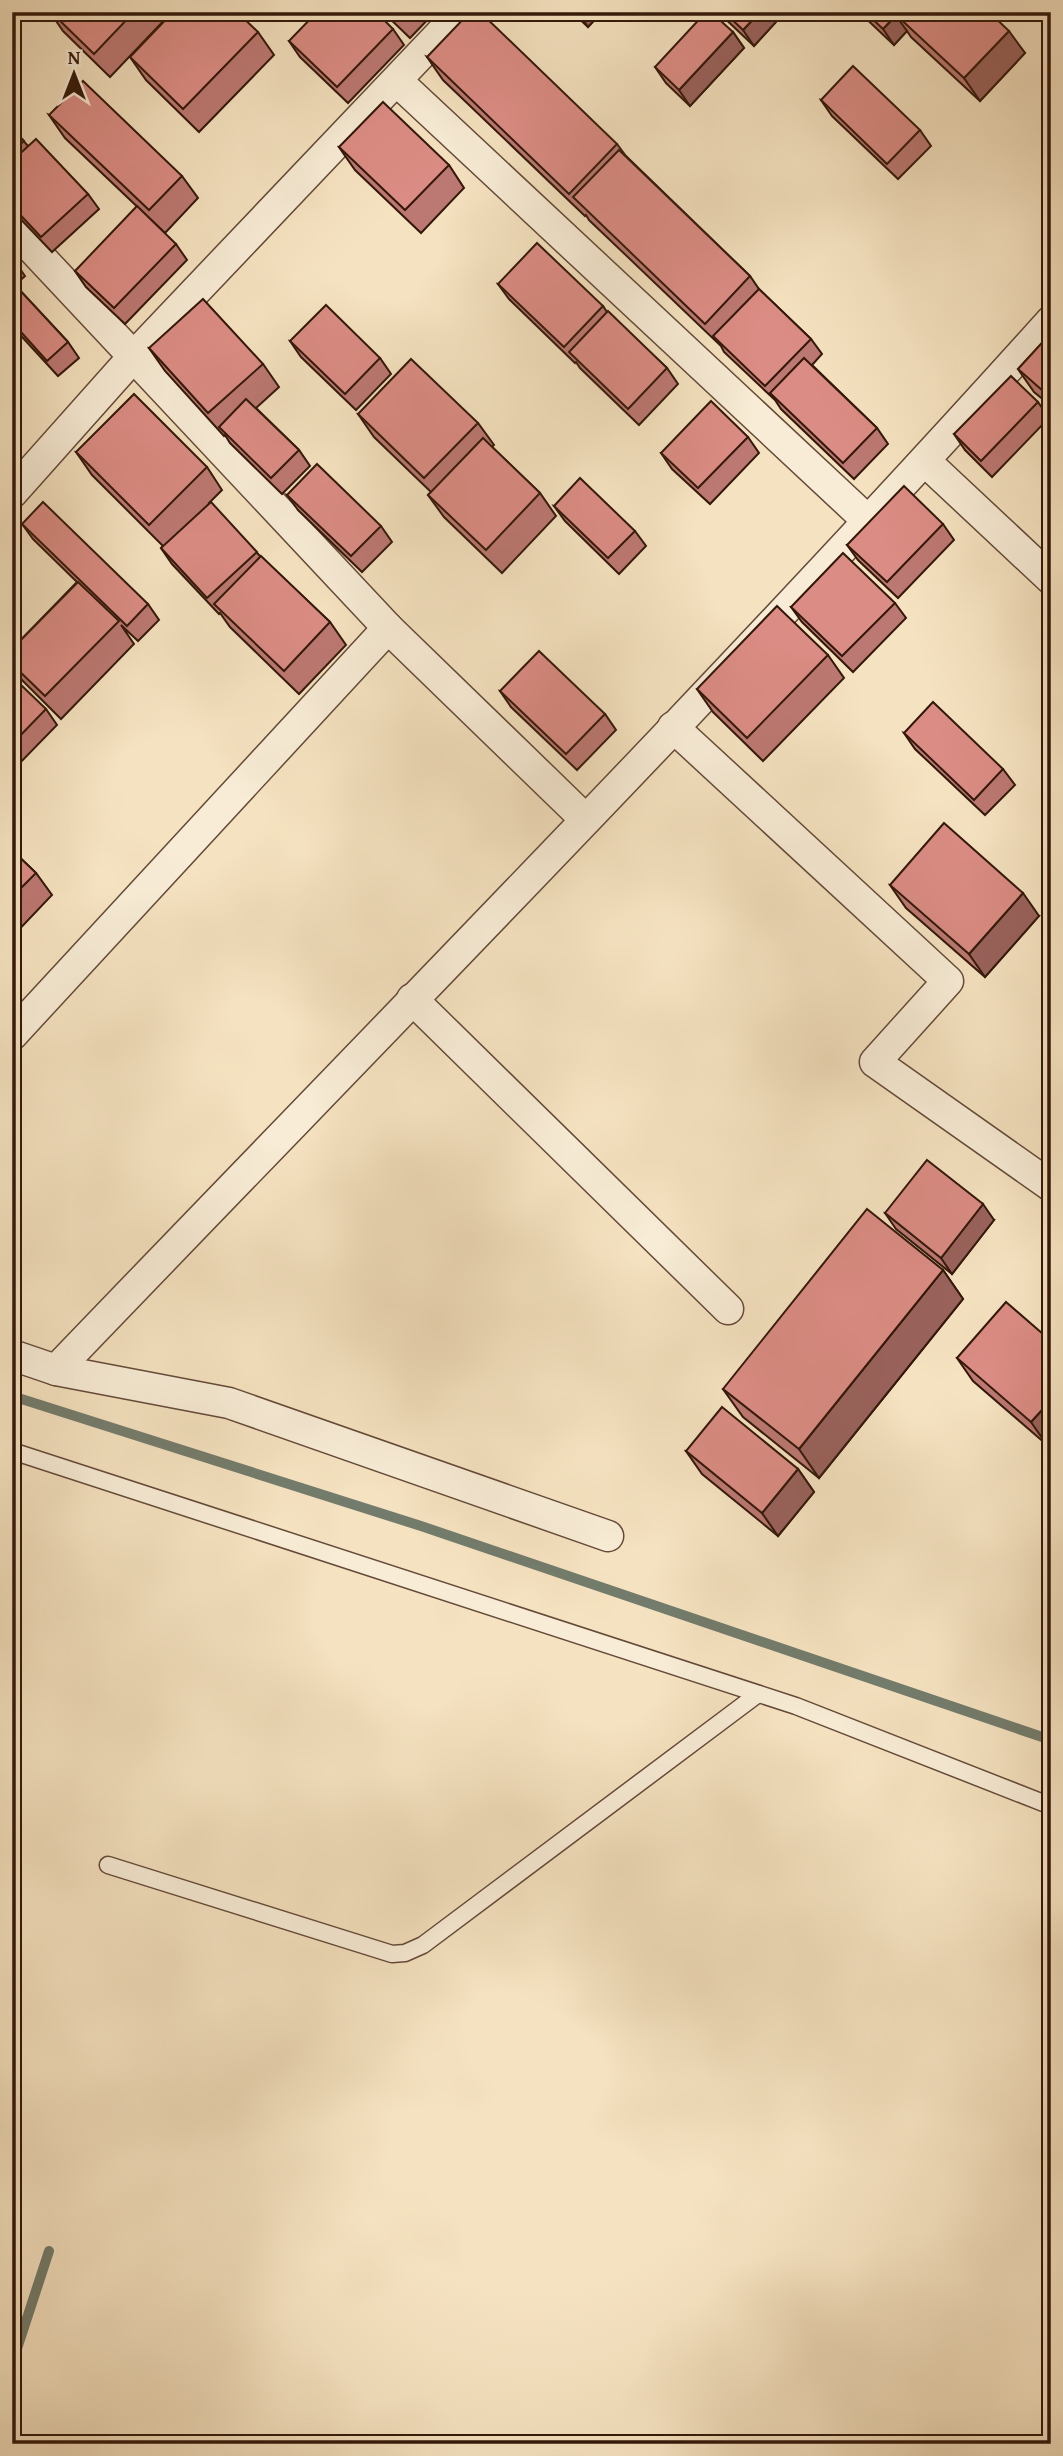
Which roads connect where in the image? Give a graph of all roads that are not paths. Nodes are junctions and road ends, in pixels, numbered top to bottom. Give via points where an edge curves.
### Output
1 (461, 12) edge
2 (397, 81) junction
3 (12, 228) edge
4 (1051, 321) edge
5 (134, 356) junction
6 (925, 461) junction
7 (12, 493) edge
8 (867, 520) junction
9 (1051, 579) edge
10 (388, 628) junction
11 (673, 727) junction
12 (585, 819) junction
13 (412, 999) junction
14 (12, 1035) edge
15 (1051, 1186) edge
16 (728, 1310) dead end
17 (12, 1355) edge
18 (56, 1370) junction
19 (12, 1451) edge
20 (608, 1536) dead end
21 (758, 1694) junction
22 (1051, 1806) edge
23 (108, 1865) dead end

1 - 2 street
2 - 5 street
2 - 8 street
3 - 5 street
4 - 6 street
5 - 7 street
5 - 10 street
6 - 8 street
6 - 9 street
8 - 11 street
10 - 12 street
10 - 14 street
11 - 12 street
11 - 15 street via 948,981 875,1062
12 - 13 street
13 - 16 street
13 - 18 street
17 - 18 street
18 - 20 street via 229,1404
19 - 21 lane
21 - 22 lane
21 - 23 lane via 423,1945 405,1953 392,1954

